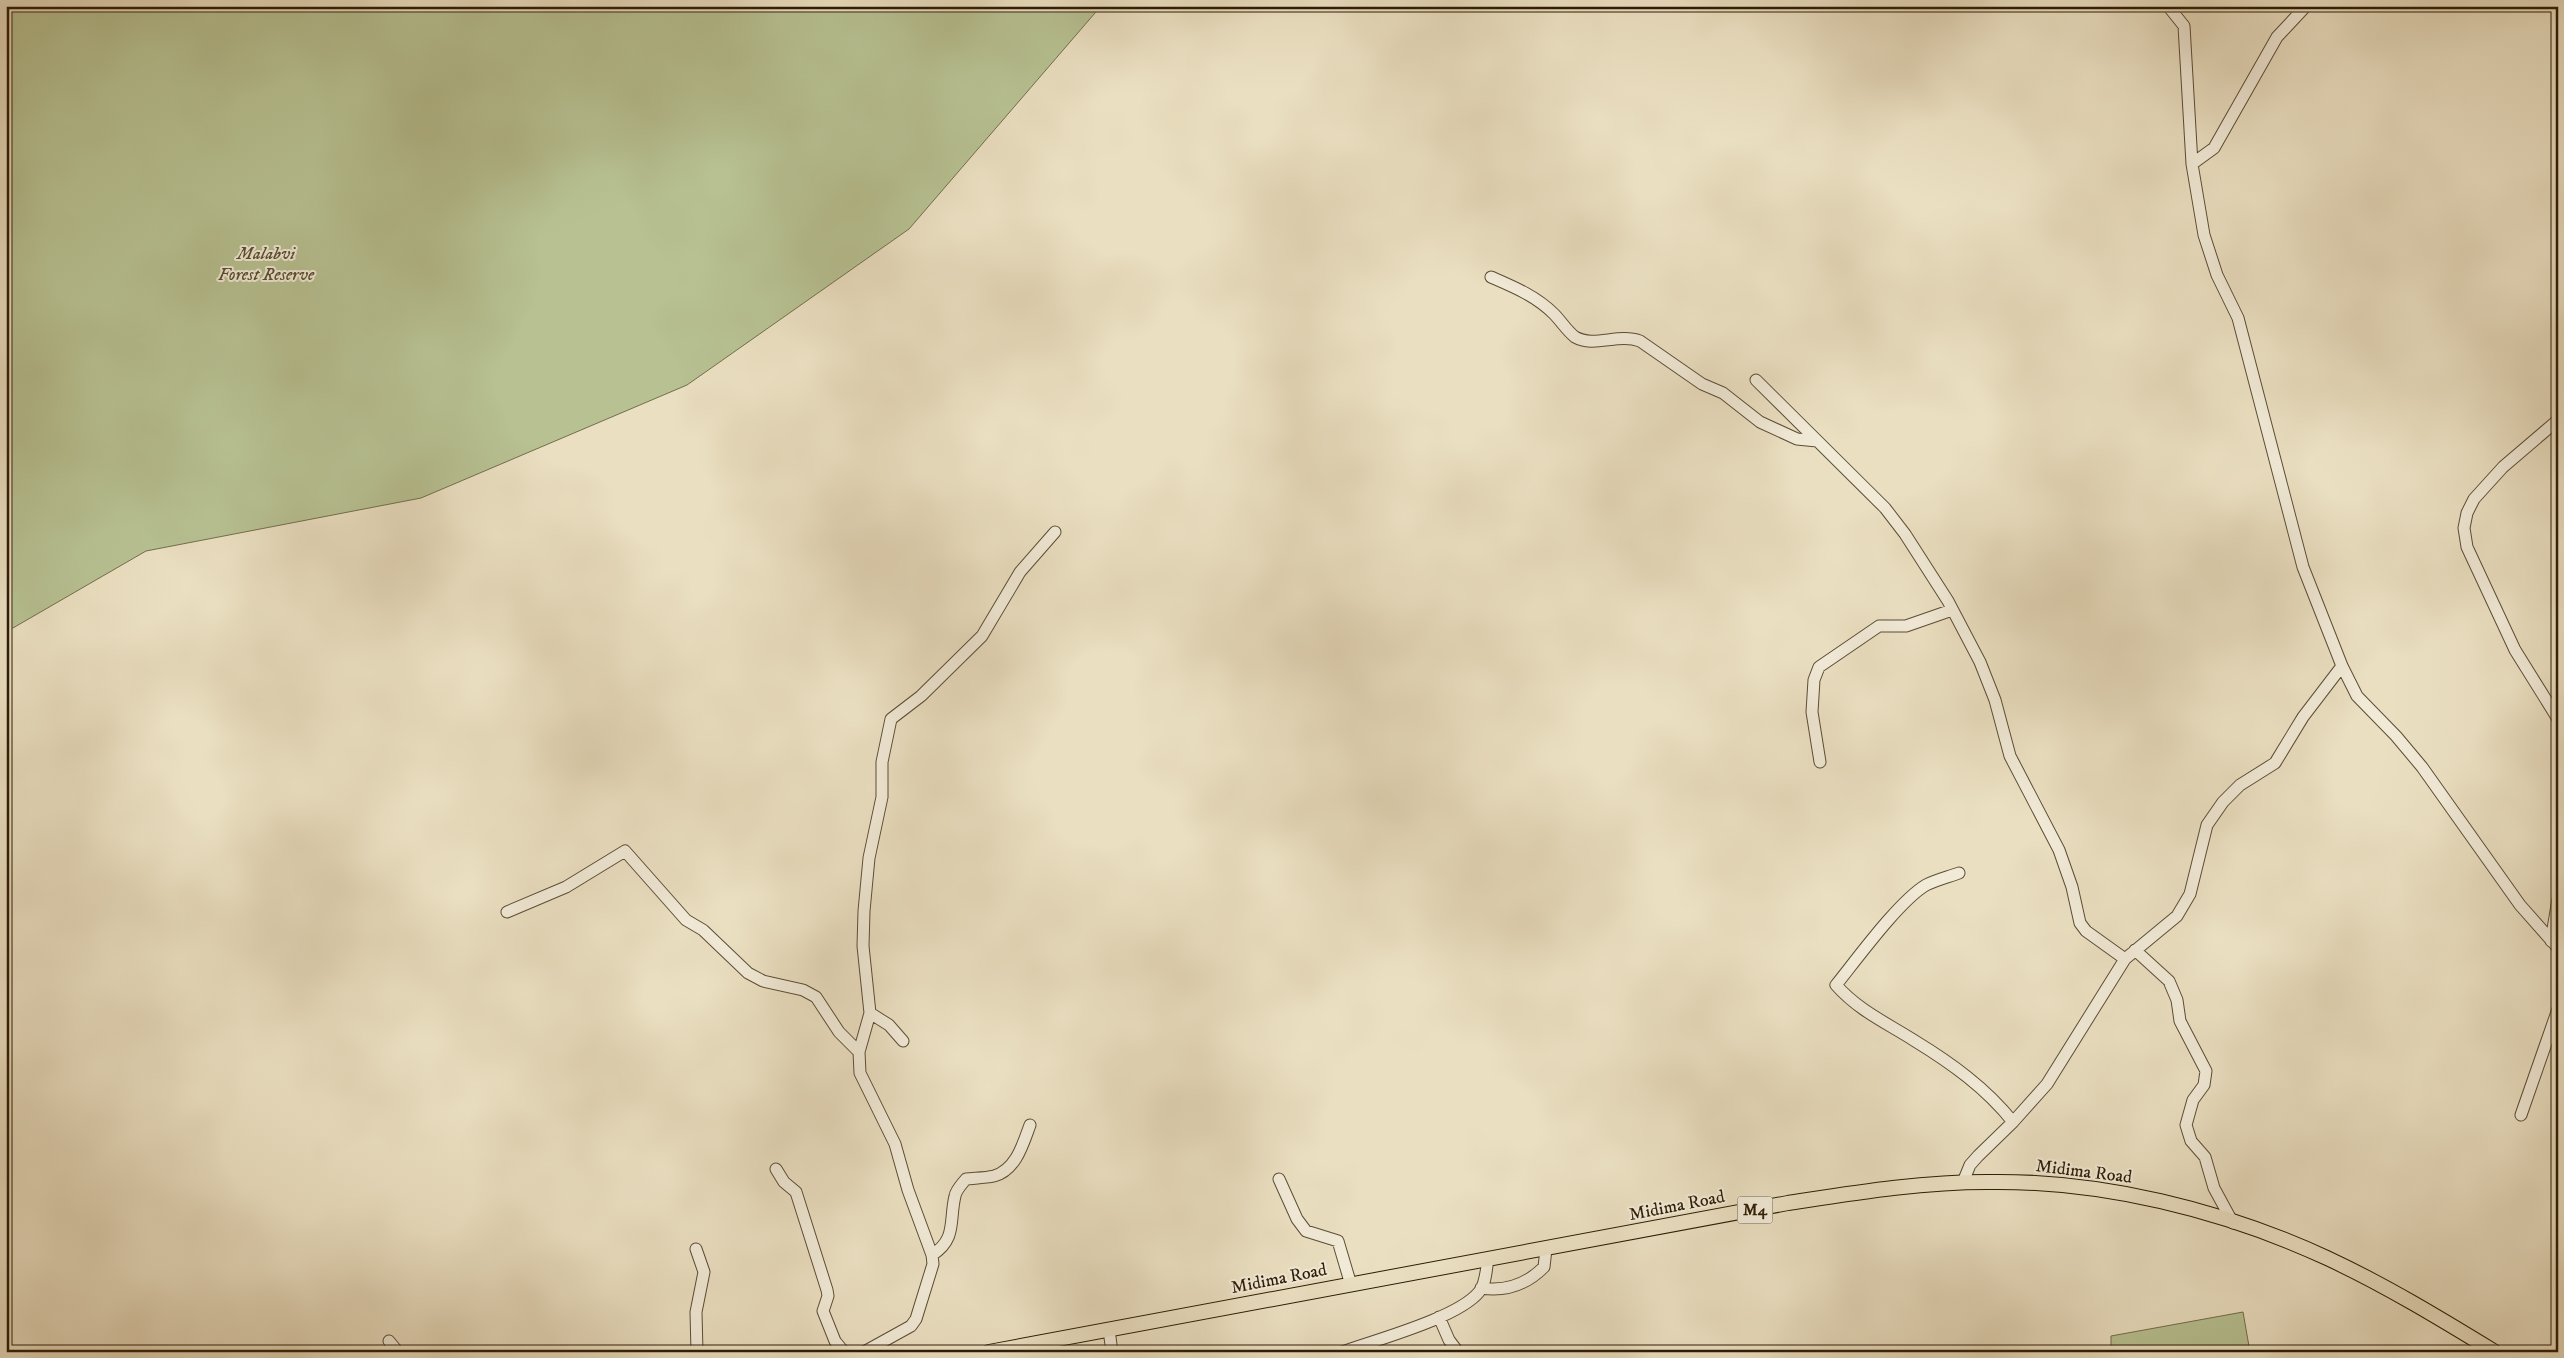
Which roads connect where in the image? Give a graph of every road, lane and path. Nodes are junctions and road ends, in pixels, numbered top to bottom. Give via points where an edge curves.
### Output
1 (2168, 6) edge
2 (2306, 6) edge
3 (2192, 164) junction
4 (1491, 277) dead end
5 (1756, 380) dead end
6 (2558, 420) edge
7 (1817, 441) junction
8 (1055, 532) dead end
9 (1952, 610) junction
10 (2342, 666) junction
11 (2558, 718) edge
12 (1820, 762) dead end
13 (1959, 873) dead end
14 (2558, 899) edge
15 (507, 912) dead end
16 (2554, 944) edge
17 (2134, 950) junction
18 (2125, 959) junction
19 (2558, 1009) edge
20 (870, 1013) junction
21 (903, 1041) dead end
22 (859, 1052) junction
23 (2521, 1115) dead end
24 (2013, 1122) junction
25 (1030, 1125) dead end
26 (776, 1169) dead end
27 (1279, 1179) dead end
28 (1963, 1182) junction
29 (2233, 1223) junction
30 (696, 1249) dead end
31 (1546, 1249) junction
32 (932, 1255) junction
33 (1488, 1259) junction
34 (1351, 1285) junction
35 (1481, 1288) junction
36 (1440, 1317) junction
37 (1109, 1330) junction
38 (388, 1341) dead end
39 (398, 1352) edge
40 (697, 1352) edge
41 (844, 1352) edge
42 (864, 1352) edge
43 (989, 1352) edge
44 (1112, 1352) edge
45 (1342, 1352) edge
46 (1458, 1352) edge
47 (2495, 1352) edge

1 - 3 street via 2184,26
2 - 3 street via 2277,37 2214,148
3 - 10 street via 2208,249 2238,318 2248,351 2259,405 2295,528 2303,567
4 - 7 street via 1531,295 1575,337 1591,341 1628,337 1640,341 1702,384 1723,393 1760,422 1797,439
5 - 7 street
6 - 11 street via 2503,468 2474,500 2464,528 2468,548 2515,650
7 - 9 street via 1897,522
8 - 20 street via 1013,582 982,636 941,677 891,719 882,762 882,797 869,858 864,911 863,946
9 - 12 street via 1906,626 1878,626 1819,667 1814,680 1812,712
9 - 18 street via 1980,662 1995,700 2010,756 2065,864 2080,923
10 - 16 street via 2357,696 2422,767 2520,905
10 - 17 street via 2303,717 2275,763 2240,785 2212,816 2186,903 2169,925
13 - 24 street via 1920,890 1836,985 1871,1016 1966,1075
14 - 16 street
15 - 22 street via 566,887 625,851 686,920 703,930 748,973 763,981 803,990 816,997 839,1032
17 - 18 street
17 - 29 street via 2169,981 2180,1021 2206,1071 2204,1084 2193,1100 2186,1125
18 - 24 street via 2047,1084
19 - 23 street
20 - 21 street
20 - 22 street
22 - 32 street via 860,1073 895,1144
24 - 28 street via 1970,1165
25 - 32 street via 1017,1157 1006,1169 995,1176 966,1179 955,1194 952,1228 944,1247
26 - 41 street via 796,1192 827,1290 823,1311 835,1341
27 - 34 street via 1306,1232 1338,1241
28 - 29 main road, Midima Road / M4 via 2011,1182 2109,1192
28 - 31 main road, Midima Road / M4 via 1909,1185 1797,1202
29 - 47 main road, Midima Road / M4 via 2327,1258 2383,1286
30 - 40 street via 704,1272 696,1312
31 - 33 main road, Midima Road / M4
31 - 35 street via 1544,1267 1528,1281 1505,1288
32 - 42 street via 931,1272 916,1319 911,1326
33 - 34 main road, Midima Road / M4
33 - 35 street
34 - 37 main road, Midima Road / M4
35 - 36 street via 1468,1301
36 - 45 street
36 - 46 street via 1449,1340
37 - 43 main road, Midima Road / M4
37 - 44 street
38 - 39 street

